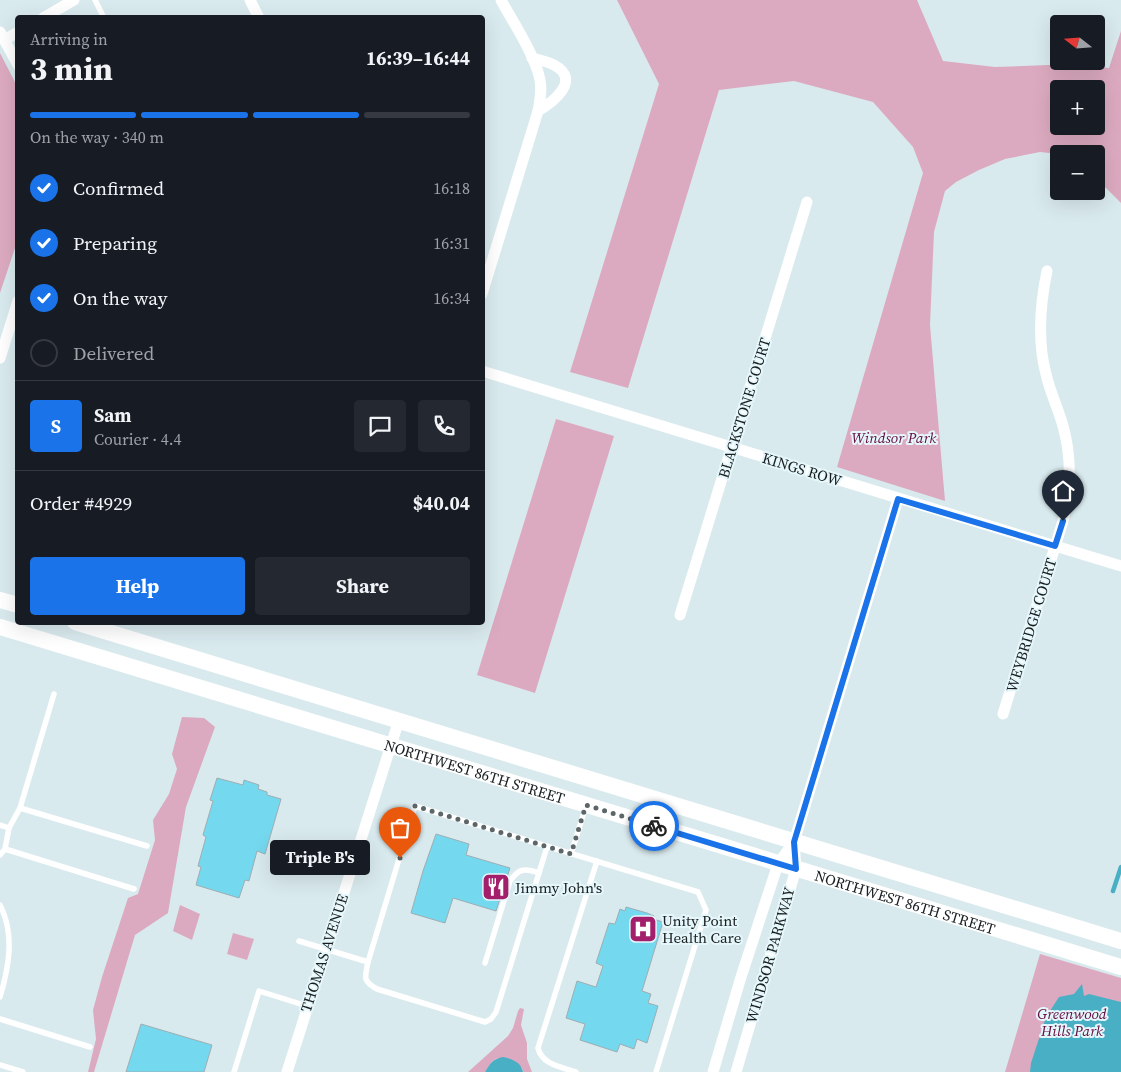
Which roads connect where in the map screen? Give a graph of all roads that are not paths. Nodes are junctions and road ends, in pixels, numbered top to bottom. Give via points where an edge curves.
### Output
1 (74, 0) edge
2 (95, 0) edge
3 (250, 0) edge
4 (501, 0) edge
5 (49, 15) edge
6 (102, 15) edge
7 (258, 15) edge
8 (15, 33) edge
9 (2, 36) edge
10 (532, 58) junction
11 (15, 59) edge
12 (538, 111) junction
13 (807, 202) dead end
14 (1047, 271) dead end
15 (485, 284) edge
16 (15, 307) edge
17 (4, 328) edge
18 (1, 351) edge
19 (485, 372) edge
20 (732, 447) junction
21 (898, 499) junction
22 (1055, 546) junction
23 (1121, 566) edge
24 (0, 600) edge
25 (15, 604) edge
26 (680, 615) dead end
27 (85, 625) edge
28 (0, 627) edge
29 (54, 694) dead end
30 (1003, 714) dead end
31 (399, 720) junction
32 (391, 745) junction
33 (586, 805) junction
34 (20, 808) junction
35 (0, 825) edge
36 (9, 828) junction
37 (794, 842) junction
38 (146, 846) dead end
39 (547, 847) junction
40 (5, 849) junction
41 (0, 854) edge
42 (571, 854) junction
43 (597, 861) junction
44 (778, 864) junction
45 (796, 869) junction
46 (539, 873) junction
47 (134, 890) dead end
48 (0, 904) edge
49 (299, 941) dead end
50 (1121, 941) edge
51 (325, 949) junction
52 (368, 962) junction
53 (485, 963) dead end
54 (1121, 967) edge
55 (0, 997) edge
56 (307, 1006) junction
57 (0, 1018) edge
58 (90, 1047) dead end
59 (0, 1065) edge
60 (23, 1072) edge
61 (234, 1072) edge
62 (287, 1072) edge
63 (576, 1072) edge
64 (656, 1072) edge
65 (713, 1072) edge
66 (736, 1072) edge

1 - 5 street
2 - 6 lane
3 - 7 street
4 - 10 street
8 - 9 street
9 - 11 street
10 - 12 street via 540,81
10 - 12 street via 555,65 562,71 565,84 562,93
12 - 15 street
13 - 20 street, BLACKSTONE COURT
14 - 22 street, WEYBRIDGE COURT via 1042,295 1041,348 1069,452 1070,476 1068,499
16 - 17 street
17 - 18 street
19 - 20 street, KINGS ROW
20 - 21 street, KINGS ROW
20 - 26 street, BLACKSTONE COURT
21 - 22 street, KINGS ROW
21 - 37 street
22 - 23 street, KINGS ROW
22 - 30 street, WEYBRIDGE COURT
24 - 25 main road
27 - 31 main road, NORTHWEST 86TH STREET
28 - 32 main road, NORTHWEST 86TH STREET
29 - 34 lane
31 - 32 street, THOMAS AVENUE
31 - 37 main road, NORTHWEST 86TH STREET
32 - 33 main road, NORTHWEST 86TH STREET
32 - 51 street, THOMAS AVENUE
33 - 42 lane
33 - 44 main road, NORTHWEST 86TH STREET
34 - 36 lane
34 - 38 lane
35 - 36 lane
36 - 40 lane
37 - 44 street, WINDSOR PARKWAY
37 - 45 street, WINDSOR PARKWAY
37 - 50 main road, NORTHWEST 86TH STREET
39 - 42 lane
39 - 46 lane
39 - 52 lane via 415,806
40 - 41 lane
40 - 47 lane
42 - 43 lane
43 - 63 lane via 538,1048 546,1062
43 - 64 lane via 698,892 704,902 706,910
44 - 45 main road, NORTHWEST 86TH STREET
44 - 65 street, WINDSOR PARKWAY
45 - 54 main road, NORTHWEST 86TH STREET
45 - 66 street, WINDSOR PARKWAY
46 - 52 lane via 496,1012 491,1019 485,1022 372,986 365,977
46 - 53 lane via 521,870 510,881
48 - 55 lane via 8,930 10,956
49 - 51 lane
51 - 52 lane
51 - 56 street, THOMAS AVENUE
56 - 61 lane via 260,991
56 - 62 street, THOMAS AVENUE
57 - 58 lane
59 - 60 lane

